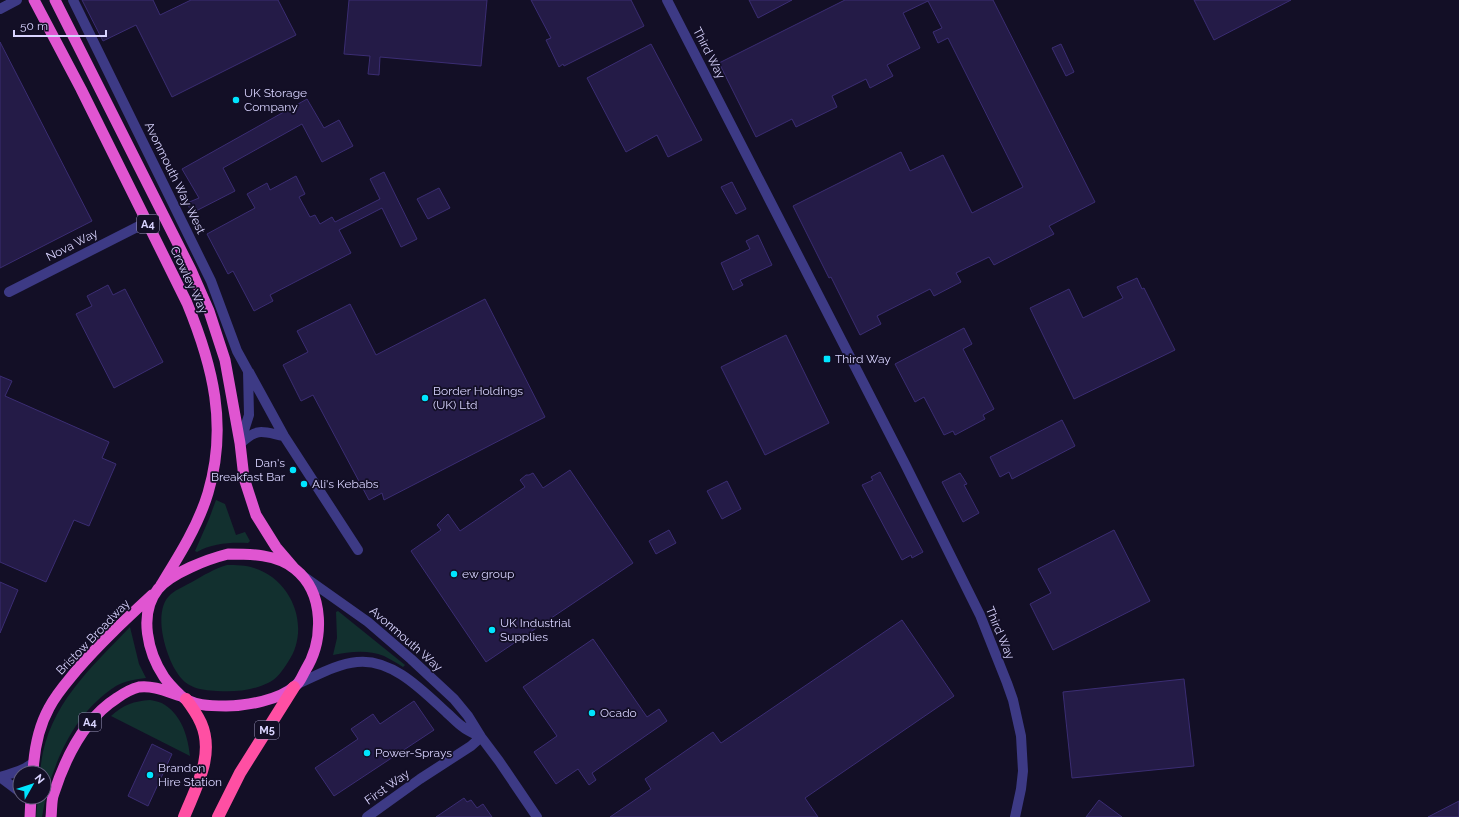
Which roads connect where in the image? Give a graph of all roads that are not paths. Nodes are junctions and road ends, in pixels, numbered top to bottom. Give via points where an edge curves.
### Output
1 (34, 0) edge
2 (55, 0) edge
3 (73, 0) edge
4 (667, 0) edge
5 (14, 1) edge
6 (0, 9) edge
7 (147, 222) junction
8 (9, 292) dead end
9 (248, 370) junction
10 (284, 436) junction
11 (240, 443) junction
12 (358, 550) dead end
13 (297, 571) junction
14 (159, 588) junction
15 (296, 686) junction
16 (184, 698) junction
17 (481, 738) junction
18 (34, 762) junction
19 (34, 765) edge
20 (0, 777) edge
21 (12, 786) edge
22 (51, 817) edge
23 (184, 817) edge
24 (218, 817) edge
25 (367, 817) edge
26 (537, 817) edge
27 (1015, 817) edge

1 - 7 highway, Crowley Way / A4
2 - 11 highway, Crowley Way / A4 via 191,270 209,311 224,360
3 - 9 street, Avonmouth Way West via 211,281 237,351
4 - 27 street, Third Way via 980,615 1009,689 1021,736 1023,771
5 - 6 street
7 - 8 street, Nova Way
7 - 14 highway, Crowley Way / A4 via 201,336 216,400 218,425 216,462 208,493 184,548
9 - 10 street, Avonmouth Way West
9 - 11 street, Avonmouth Way West via 249,415
10 - 11 street via 259,431 250,434
10 - 12 street, Avonmouth Way West
11 - 13 highway, Crowley Way / A4 via 244,478 256,515 276,547
13 - 14 highway via 273,558 228,554 212,558 174,576
13 - 15 highway, Crowley Way via 308,586 317,606 318,636 314,654
13 - 17 street, Avonmouth Way via 368,622 412,659 468,716
14 - 16 highway via 150,604 147,633 164,678
14 - 18 highway, Bristow Broadway / A4 via 91,654 63,687 42,724
15 - 16 highway via 264,700 241,706 207,706
15 - 17 street, Avonmouth Way via 344,665 366,662 379,664 408,679 462,727
15 - 24 highway, M5 via 240,773
16 - 22 highway, A4 via 151,687 139,687 126,692 100,710 78,738 66,761 53,794
16 - 23 highway via 201,723 207,752 200,778
17 - 25 street, First Way
17 - 26 street, Avonmouth Way
18 - 19 highway, Bristow Broadway / A4
18 - 20 street via 21,770
20 - 21 street

